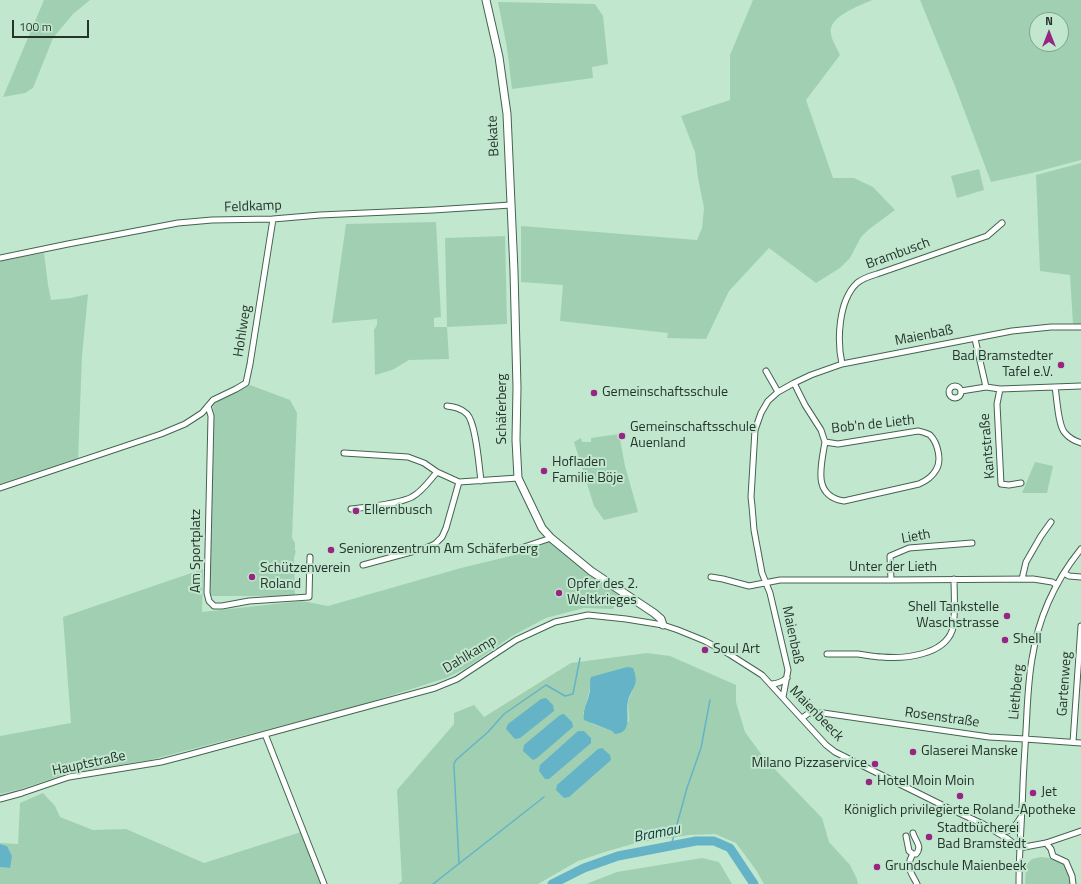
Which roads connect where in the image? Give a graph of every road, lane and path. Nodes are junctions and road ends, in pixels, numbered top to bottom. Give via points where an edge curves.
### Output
1 (486, 0) edge
2 (511, 206) junction
3 (273, 219) junction
4 (1002, 223) dead end
5 (0, 258) edge
6 (514, 272) joint
7 (1081, 327) edge
8 (975, 339) junction
9 (842, 364) junction
10 (766, 371) dead end
11 (794, 383) junction
12 (1081, 386) edge
13 (986, 387) junction
14 (1055, 387) junction
15 (1000, 389) junction
16 (961, 391) dead end
17 (778, 392) junction
18 (208, 406) junction
19 (447, 406) dead end
20 (825, 442) junction
21 (1081, 443) edge
22 (344, 453) dead end
23 (437, 472) junction
24 (518, 478) junction
25 (481, 481) junction
26 (459, 482) junction
27 (1021, 483) dead end
28 (0, 488) edge
29 (351, 509) dead end
30 (1051, 522) dead end
31 (551, 538) junction
32 (972, 543) dead end
33 (518, 549) dead end
34 (1081, 549) edge
35 (310, 557) dead end
36 (363, 565) dead end
37 (1064, 573) junction
38 (1081, 577) edge
39 (711, 578) dead end
40 (954, 579) junction
41 (1022, 579) junction
42 (892, 580) junction
43 (765, 582) junction
44 (1057, 585) junction
45 (663, 625) junction
46 (1081, 626) edge
47 (827, 654) dead end
48 (787, 678) junction
49 (771, 684) junction
50 (783, 697) junction
51 (802, 718) junction
52 (265, 734) junction
53 (1025, 739) junction
54 (1073, 742) junction
55 (1081, 743) edge
56 (161, 762) joint
57 (0, 799) edge
58 (1022, 816) junction
59 (983, 824) junction
60 (1081, 831) edge
61 (913, 833) dead end
62 (906, 836) dead end
63 (1046, 843) junction
64 (1019, 848) junction
65 (913, 854) junction
66 (324, 884) edge
67 (917, 884) edge
68 (1019, 884) edge
69 (1073, 884) edge

1 - 2 main road, Bekate via 499,57 507,114
2 - 3 street, Feldkamp
2 - 6 main road, Bekate
3 - 5 street, Feldkamp via 178,223
3 - 18 street, Hohlweg via 246,383 212,400
4 - 9 street, Brambusch via 987,236 858,283 848,295 842,312 839,328
6 - 24 main road, Schäferberg
7 - 8 street, Maienbaß via 1027,329
8 - 9 street, Maienbaß
8 - 13 street
9 - 11 street, Maienbaß
10 - 17 street
11 - 17 street, Maienbaß
11 - 20 street, Bob'n de Lieth via 821,430
12 - 14 street
13 - 15 street
13 - 16 street
14 - 15 street
14 - 21 street via 1058,416 1064,433
15 - 27 street, Kantstraße via 997,404 1001,484
17 - 43 street, Maienbaß via 761,413 755,430 753,453 751,497 754,530
18 - 28 street, Hohlweg via 194,419 176,428
18 - 35 street, Am Sportplatz via 211,416 207,580 209,601 214,606 222,606 249,601 309,597
19 - 25 street via 462,410 468,415 473,427
20 - 20 street, Bob'n de Lieth via 838,444 918,431 930,435 936,445 939,460 933,476 919,484 844,501 836,500 826,493 821,482
22 - 23 street via 408,457 424,463
23 - 26 street
23 - 29 street via 413,497
24 - 25 street
24 - 31 main road, Schäferberg via 542,528
25 - 26 street
26 - 36 street via 446,528 435,544
30 - 41 street via 1026,562
31 - 33 street
31 - 45 main road, Schäferberg via 591,571 654,613
32 - 42 street, Lieth via 910,548 890,556
34 - 37 street, Liethberg
37 - 38 street
37 - 44 street, Liethberg
39 - 43 street, Unter der Lieth via 749,586
40 - 41 street, Unter der Lieth
40 - 42 street, Unter der Lieth
40 - 47 street via 953,630 938,648 909,657
41 - 44 street, Unter der Lieth via 1052,582
42 - 43 street, Unter der Lieth
43 - 48 street, Maienbaß via 775,612 788,670
44 - 53 street, Liethberg via 1040,624 1034,646
45 - 49 street, Maienbeeck via 685,632 729,654 762,675
45 - 52 street, Dahlkamp via 588,615 555,622 516,640 457,679 435,688
46 - 54 street, Gartenweg
48 - 49 street, Maienbaß via 777,684
48 - 50 street, Maienbaß
49 - 50 street, Maienbeeck
50 - 51 street, Maienbeeck
51 - 53 street, Rosenstraße via 809,713 824,713 964,734
51 - 59 street, Maienbeeck via 835,752
52 - 56 street, Dahlkamp
52 - 66 street
53 - 54 street, Rosenstraße
53 - 58 street, Liethberg
54 - 55 street, Rosenstraße
56 - 57 street, Hauptstraße via 69,777
58 - 59 street via 1016,826 1005,832
58 - 64 street, Liethberg
59 - 64 street, Maienbeeck
60 - 63 street
61 - 65 street via 920,847 916,854
62 - 65 street via 909,851
63 - 64 street
63 - 69 street via 1052,849 1053,856 1066,862
64 - 68 street, Liethberg
65 - 67 street via 909,866

